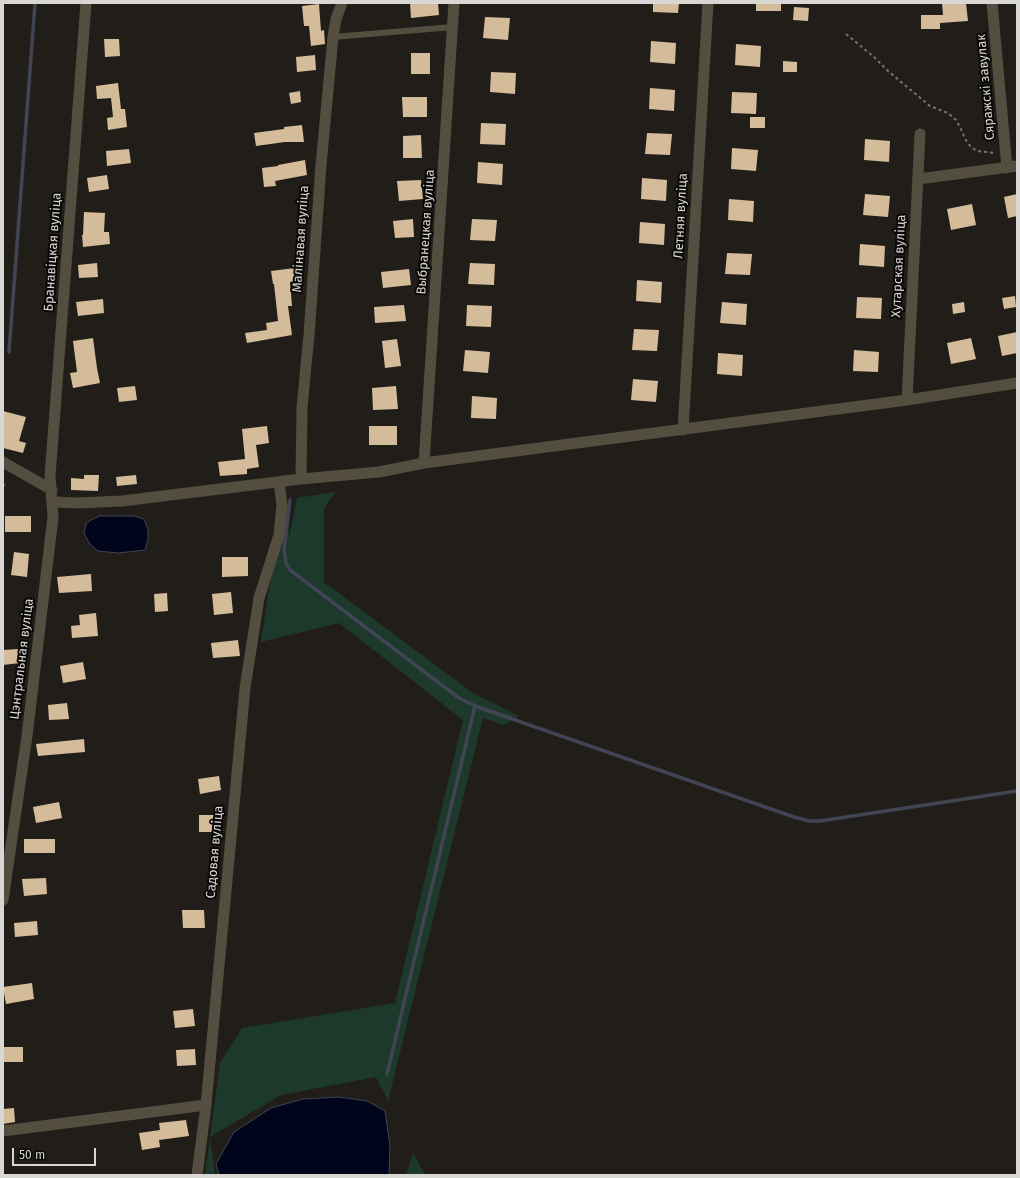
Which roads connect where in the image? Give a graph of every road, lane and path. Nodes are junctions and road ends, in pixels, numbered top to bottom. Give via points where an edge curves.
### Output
1 (86, 3) edge
2 (342, 3) edge
3 (454, 3) edge
4 (708, 3) edge
5 (992, 3) edge
6 (453, 28) junction
7 (846, 34) dead end
8 (333, 37) junction
9 (920, 134) dead end
10 (997, 153) dead end
11 (1012, 167) edge
12 (918, 179) junction
13 (1017, 383) edge
14 (907, 400) junction
15 (682, 430) junction
16 (3, 462) edge
17 (424, 463) junction
18 (301, 479) junction
19 (279, 482) junction
20 (52, 490) junction
21 (53, 502) junction
22 (3, 900) edge
23 (206, 1105) junction
24 (3, 1131) edge
25 (197, 1175) edge

1 - 20 street, Бранавіцкая вуліца via 50,476
2 - 8 street, Малінавая вуліца
3 - 6 street, Выбранецкая вуліца
4 - 15 street, Летняя вуліца
5 - 11 street, Сяражскі завулак
6 - 8 lane
6 - 17 street, Выбранецкая вуліца
7 - 10 path via 930,106 948,113 956,120 964,139 971,147
8 - 18 street, Малінавая вуліца via 302,407
9 - 12 street, Хутарская вуліца
11 - 12 street
12 - 14 street, Хутарская вуліца
13 - 14 street
14 - 15 street
15 - 17 street
16 - 20 street
17 - 18 street via 379,472
18 - 19 street
19 - 21 street via 122,501
19 - 23 street, Садовая вуліца via 282,506 279,535 259,598 246,688
20 - 21 street, Бранавіцкая вуліца
21 - 22 street, Цэнтральная вуліца via 27,736
23 - 24 street
23 - 25 street, Садовая вуліца

